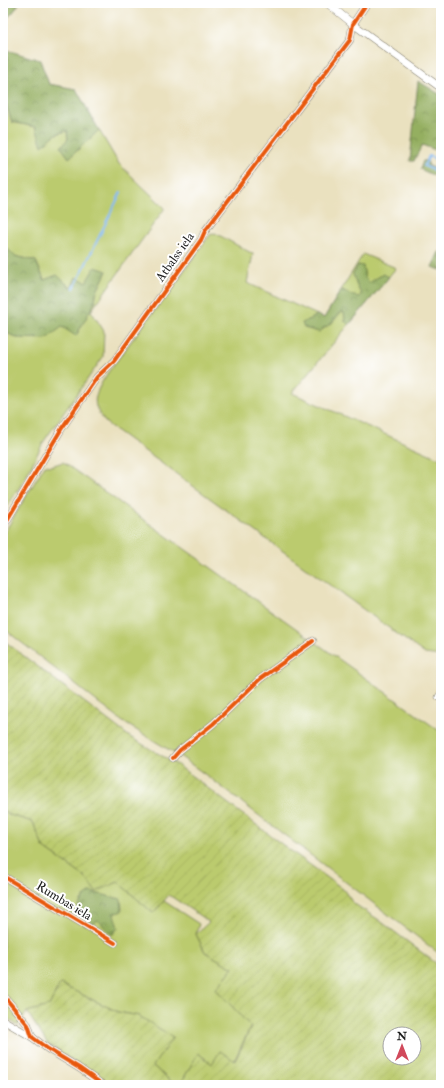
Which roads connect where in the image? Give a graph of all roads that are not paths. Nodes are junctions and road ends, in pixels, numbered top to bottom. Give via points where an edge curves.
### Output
1 (327, 3) edge
2 (367, 3) edge
3 (352, 24) junction
4 (441, 88) edge
5 (3, 527) edge
6 (313, 641) dead end
7 (173, 758) dead end
8 (3, 876) edge
9 (115, 943) dead end
10 (3, 995) edge
11 (3, 1020) edge
12 (32, 1037) junction
13 (103, 1085) edge

1 - 3 street
2 - 3 street, Atbalss iela
3 - 4 street
3 - 5 street, Atbalss iela via 350,40 205,231 114,361 97,377 62,428
6 - 7 street via 248,689 223,716
8 - 9 street, Rumbas iela
10 - 12 street via 28,1025
11 - 12 street
12 - 13 street

